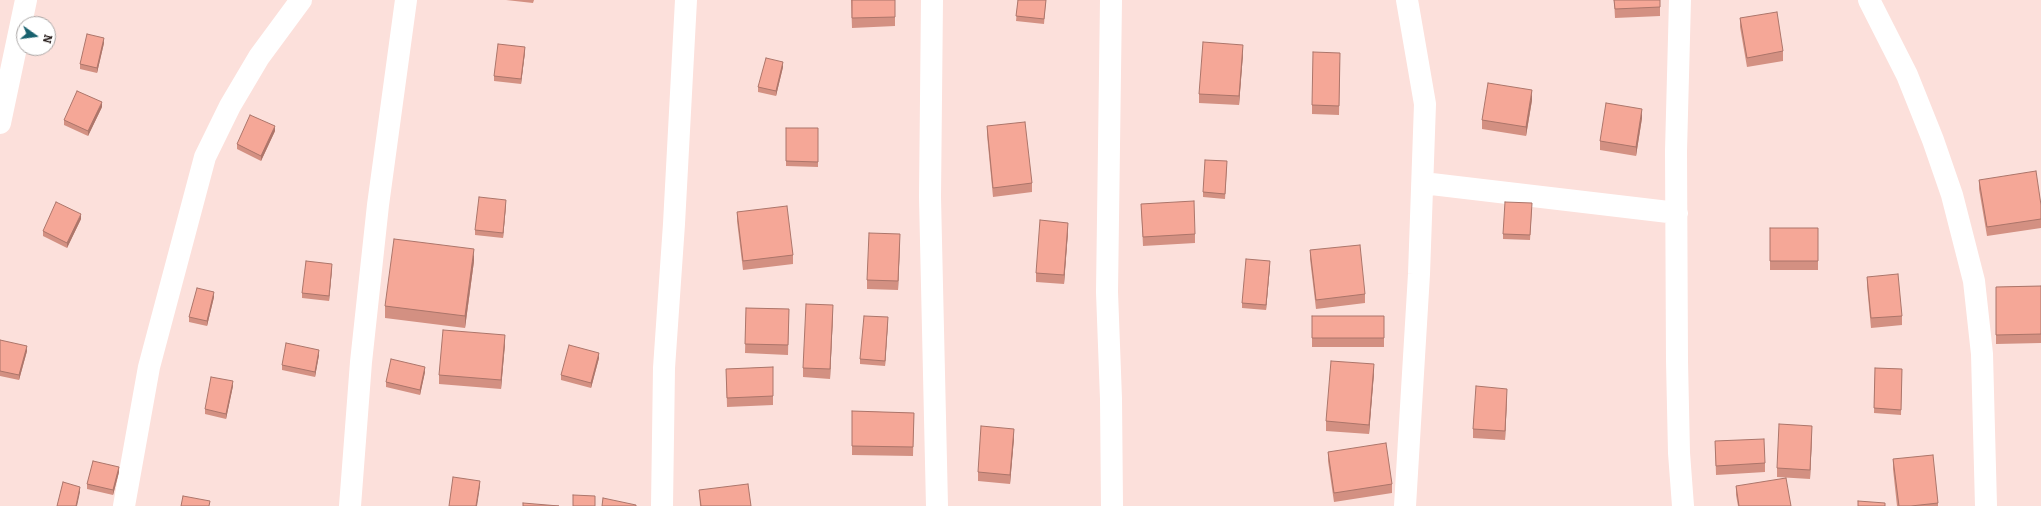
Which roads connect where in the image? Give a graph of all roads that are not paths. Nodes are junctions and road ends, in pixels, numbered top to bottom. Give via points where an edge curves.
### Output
1 (26, 0) edge
2 (301, 0) edge
3 (406, 0) edge
4 (686, 0) edge
5 (932, 0) edge
6 (1111, 0) edge
7 (1407, 0) edge
8 (1680, 0) edge
9 (1869, 0) edge
10 (0, 123) edge
11 (1423, 183) junction
12 (1677, 212) junction
13 (124, 506) edge
14 (350, 506) edge
15 (662, 506) edge
16 (937, 506) edge
17 (1112, 506) edge
18 (1405, 506) edge
19 (1683, 506) edge
20 (1986, 506) edge

1 - 10 street
2 - 13 street via 259,57 230,106 205,157 149,367
3 - 14 street via 377,213
4 - 15 street via 664,368
5 - 16 street via 930,197
6 - 17 street via 1107,292
7 - 11 street via 1425,104
8 - 12 street
9 - 20 street via 1906,75 1933,140 1952,195 1974,281 1982,354
11 - 12 street
11 - 18 street
12 - 19 street via 1677,361

